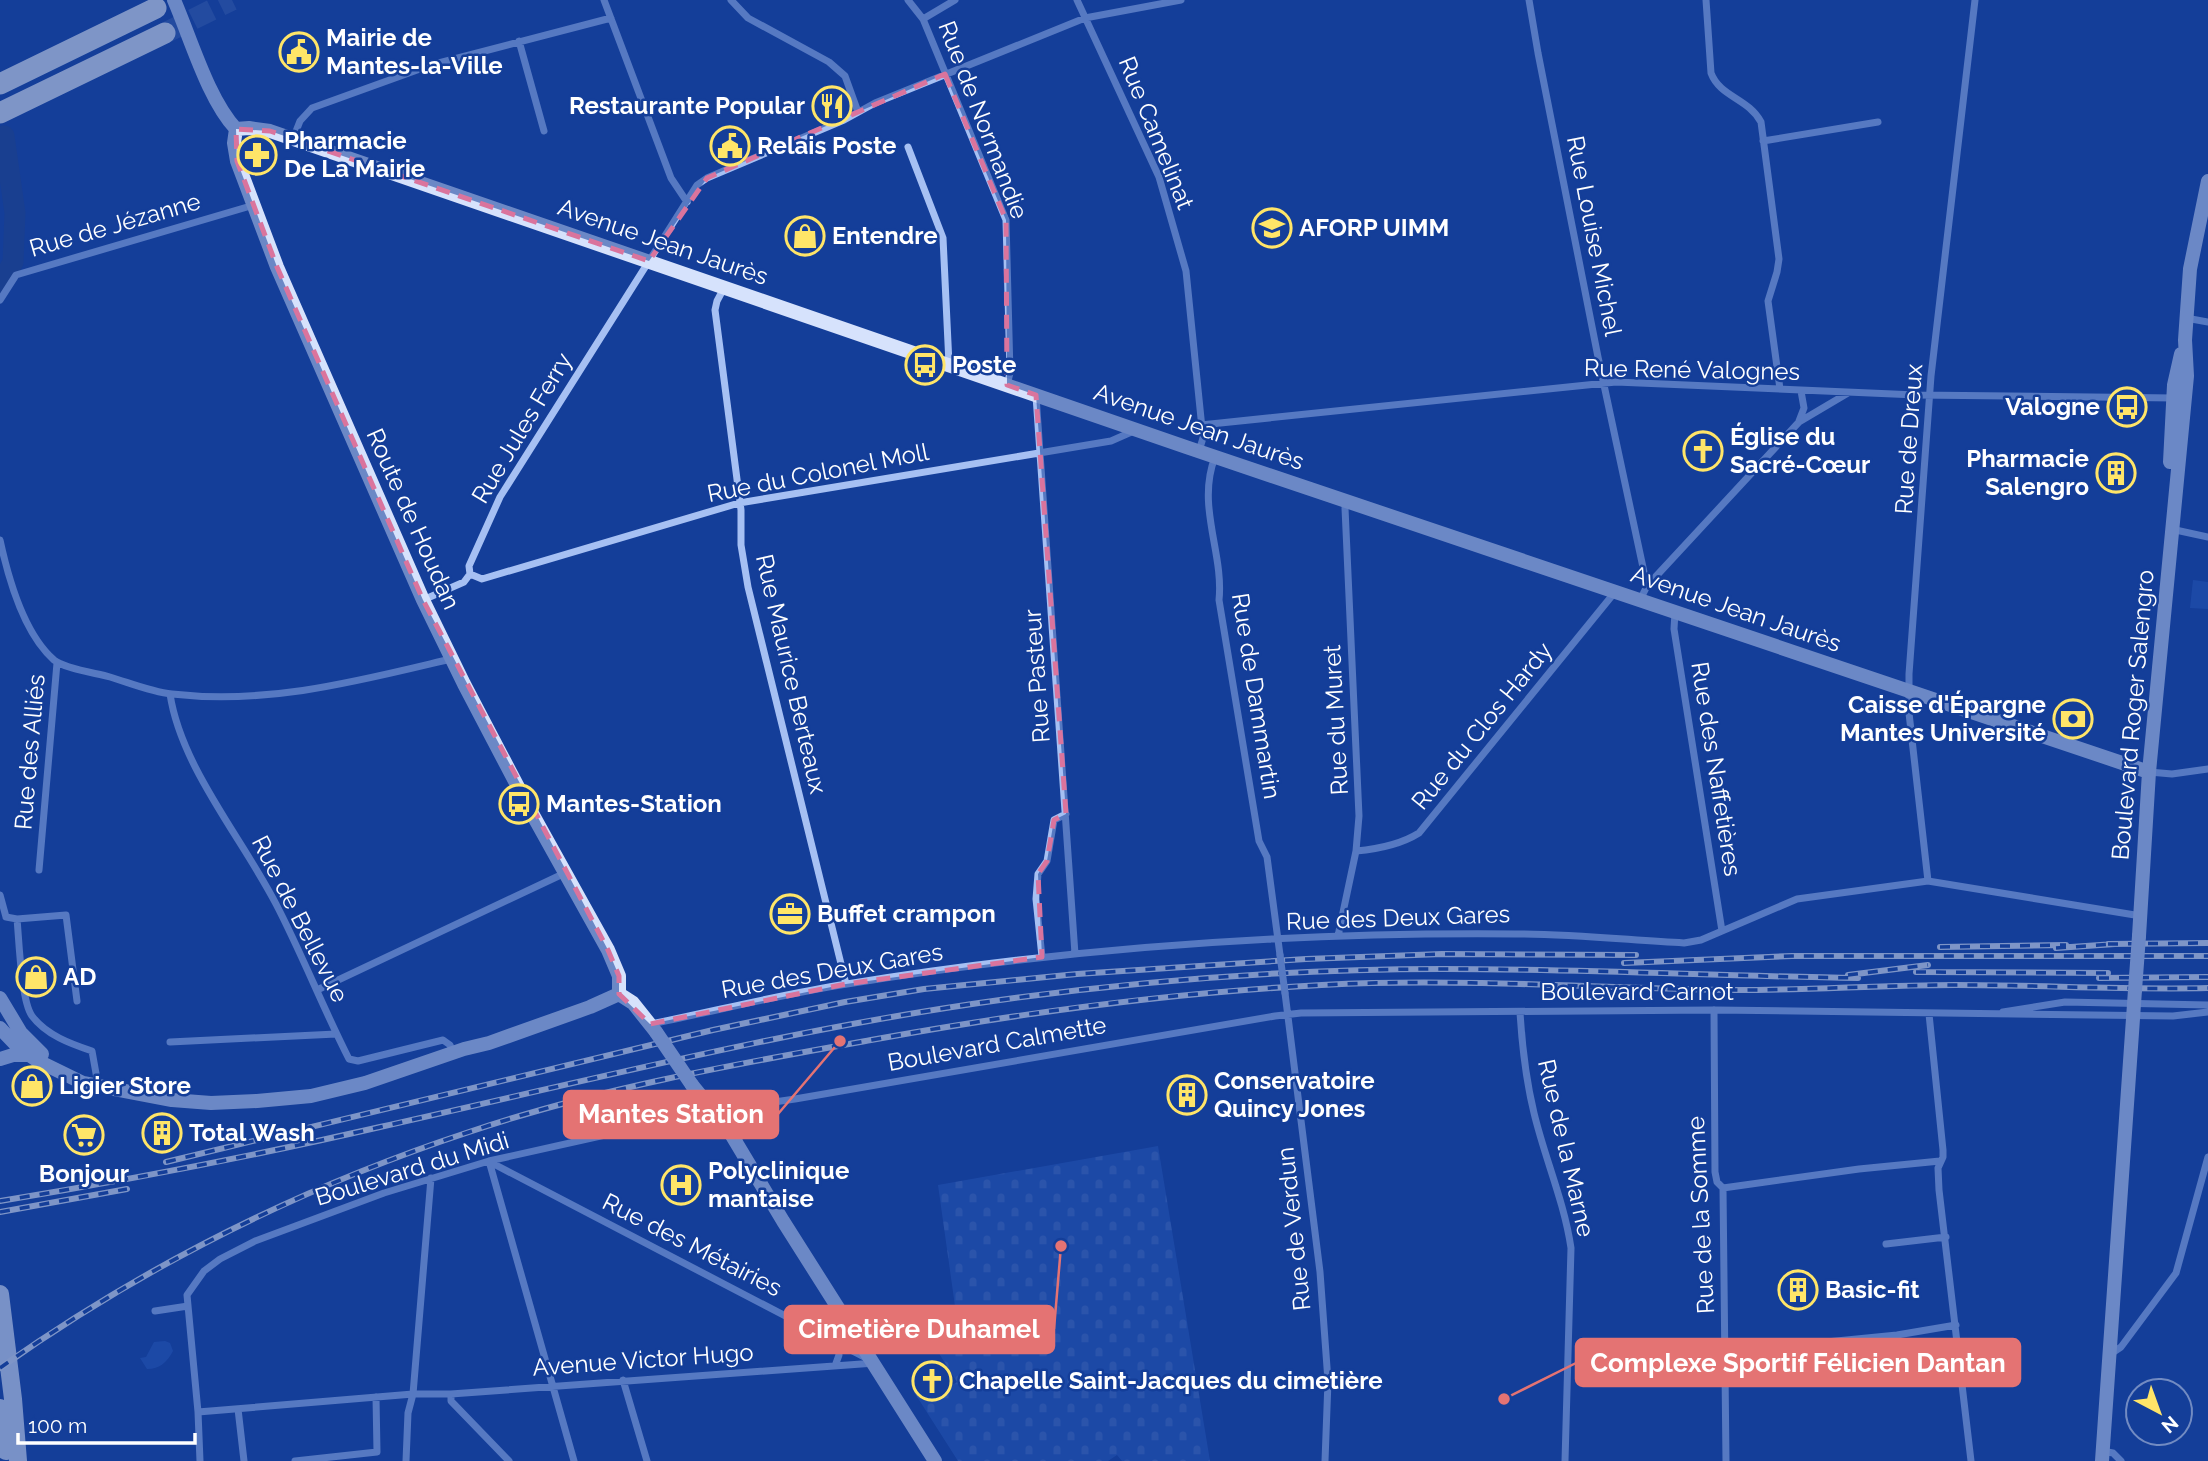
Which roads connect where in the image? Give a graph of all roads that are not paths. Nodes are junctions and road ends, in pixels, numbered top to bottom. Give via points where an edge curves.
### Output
1 (604, 0) edge
2 (732, 0) edge
3 (908, 0) edge
4 (955, 0) edge
5 (1077, 0) edge
6 (1181, 0) edge
7 (1529, 0) edge
8 (1706, 0) edge
9 (1975, 0) edge
10 (165, 4) edge
11 (611, 18) junction
12 (1086, 18) junction
13 (923, 19) junction
14 (165, 33) tunnel mouth
15 (519, 41) junction
16 (945, 74) junction
17 (2, 82) edge
18 (859, 112) junction
19 (0, 113) edge
20 (1878, 122) dead end
21 (236, 130) junction
22 (544, 131) dead end
23 (293, 140) junction
24 (1763, 141) junction
25 (908, 147) dead end
26 (2208, 181) edge
27 (2208, 201) edge
28 (687, 202) junction
29 (254, 205) junction
30 (2200, 220) junction
31 (649, 261) junction
32 (725, 287) junction
33 (0, 300) edge
34 (2186, 318) junction
35 (2208, 322) edge
36 (949, 365) junction
37 (1603, 383) junction
38 (1007, 385) junction
39 (1780, 389) junction
40 (1801, 391) junction
41 (1849, 393) junction
42 (1036, 395) junction
43 (1930, 395) junction
44 (2179, 399) junction
45 (1799, 422) junction
46 (1201, 425) junction
47 (1136, 430) junction
48 (1199, 451) junction
49 (1039, 452) junction
50 (1215, 457) junction
51 (1346, 501) junction
52 (739, 503) junction
53 (2171, 529) junction
54 (2208, 537) edge
55 (0, 540) edge
56 (470, 574) junction
57 (1615, 592) junction
58 (1643, 593) junction
59 (423, 600) junction
60 (1675, 612) junction
61 (451, 659) junction
62 (57, 663) junction
63 (1909, 691) junction
64 (170, 694) junction
65 (2208, 769) edge
66 (2149, 772) junction
67 (1066, 814) junction
68 (1356, 852) junction
69 (38, 870) dead end
70 (565, 873) junction
71 (1928, 881) junction
72 (0, 895) edge
73 (2141, 916) junction
74 (17, 919) junction
75 (3, 920) edge
76 (1722, 931) junction
77 (1338, 936) junction
78 (1278, 940) junction
79 (1075, 954) junction
80 (1280, 955) joint
81 (1042, 957) junction
82 (846, 984) junction
83 (317, 990) junction
84 (612, 996) junction
85 (0, 998) edge
86 (77, 1000) dead end
87 (2134, 1003) junction
88 (2208, 1005) edge
89 (1714, 1010) junction
90 (1520, 1012) junction
91 (2208, 1012) edge
92 (1929, 1014) junction
93 (1288, 1015) junction
94 (1987, 1015) junction
95 (0, 1028) edge
96 (653, 1028) junction
97 (337, 1034) junction
98 (170, 1042) dead end
99 (458, 1051) junction
100 (27, 1055) junction
101 (0, 1059) edge
102 (95, 1083) junction
103 (762, 1104) junction
104 (713, 1111) junction
105 (741, 1151) junction
106 (2208, 1157) edge
107 (489, 1161) junction
108 (1940, 1161) junction
109 (431, 1178) junction
110 (1723, 1188) junction
111 (1945, 1237) junction
112 (1886, 1244) dead end
113 (0, 1294) edge
114 (188, 1306) junction
115 (155, 1311) dead end
116 (1956, 1325) junction
117 (837, 1342) junction
118 (1725, 1352) junction
119 (2109, 1355) junction
120 (875, 1363) junction
121 (835, 1366) junction
122 (623, 1380) junction
123 (554, 1386) junction
124 (413, 1394) junction
125 (451, 1394) junction
126 (376, 1397) junction
127 (238, 1409) junction
128 (198, 1412) junction
129 (1, 1416) edge
130 (2102, 1456) edge
131 (376, 1457) edge
132 (1, 1461) edge
133 (6, 1461) edge
134 (18, 1461) edge
135 (200, 1461) edge
136 (244, 1461) edge
137 (295, 1461) edge
138 (406, 1461) edge
139 (509, 1461) edge
140 (574, 1461) edge
141 (647, 1461) edge
142 (935, 1461) edge
143 (1325, 1461) edge
144 (1564, 1461) edge
145 (1726, 1461) edge
146 (1971, 1461) edge
147 (2121, 1461) edge

1 - 11 street
2 - 18 street via 748,18 829,62 845,76
3 - 13 street, Rue de Normandie
4 - 13 street
5 - 12 street, Rue Camelinat
6 - 12 street, Rue Jules Ferry
7 - 37 street, Rue Louise Michel
8 - 24 street via 1715,84 1755,110
9 - 43 street, Rue de Dreux
10 - 17 highway
10 - 21 main road
11 - 15 street
11 - 28 street via 671,178
12 - 16 street, Rue Jules Ferry
12 - 46 street, Rue Camelinat via 1159,177 1186,271
13 - 16 street, Rue de Normandie
14 - 19 highway
15 - 22 street
15 - 23 street via 431,65 312,108 300,121
16 - 18 street, Rue Jules Ferry
16 - 38 street, Rue de Normandie via 1006,220
18 - 28 street, Rue Jules Ferry via 707,178
20 - 24 street
21 - 23 main road, Avenue Jean Jaurès via 262,129
21 - 29 main road, Route de Houdan via 234,150
23 - 31 main road, Avenue Jean Jaurès
24 - 39 street via 1779,259 1768,301
25 - 36 street via 943,237
26 - 30 main road, Boulevard Roger Salengro
27 - 30 main road, Boulevard Roger Salengro
28 - 31 street, Rue Jules Ferry
29 - 33 street, Rue de Jézanne via 16,275
29 - 59 main road, Route de Houdan
30 - 34 main road, Boulevard Roger Salengro
31 - 32 main road, Avenue Jean Jaurès
31 - 56 street, Rue Jules Ferry via 500,498 469,566
32 - 36 main road, Avenue Jean Jaurès
32 - 52 street, Rue Maurice Berteaux via 715,310
34 - 35 street
34 - 44 main road, Boulevard Roger Salengro via 2176,375
36 - 38 main road, Avenue Jean Jaurès
37 - 39 street, Rue René Valognes
37 - 46 street, Rue René Valognes
37 - 58 street, Rue Louise Michel
38 - 42 main road, Avenue Jean Jaurès
39 - 40 street, Rue René Valognes
40 - 41 street, Rue René Valognes
40 - 45 street via 1804,408
41 - 43 street, Rue René Valognes
41 - 45 street
42 - 47 main road, Avenue Jean Jaurès
42 - 49 street, Rue Pasteur
43 - 44 street, Rue René Valognes
43 - 63 street, Rue de Dreux
44 - 53 main road, Boulevard Roger Salengro via 2170,461
45 - 58 street
46 - 48 street, Rue Camelinat
47 - 48 main road, Avenue Jean Jaurès
47 - 49 street, Rue du Colonel Moll via 1111,441
48 - 50 main road, Avenue Jean Jaurès
49 - 52 street, Rue du Colonel Moll
49 - 67 street, Rue Pasteur
50 - 51 main road, Avenue Jean Jaurès
50 - 78 street, Rue de Dammartin via 1208,477 1219,600
51 - 57 main road, Avenue Jean Jaurès
51 - 68 street, Rue du Muret via 1359,816
52 - 56 street, Rue du Colonel Moll via 482,579
52 - 82 street, Rue Maurice Berteaux via 748,587
53 - 54 street
53 - 66 main road, Boulevard Roger Salengro
55 - 62 street via 19,605
56 - 59 street via 464,582
57 - 58 main road, Avenue Jean Jaurès
57 - 68 street, Rue du Clos Hardy via 1428,824 1408,840
58 - 60 main road, Avenue Jean Jaurès
59 - 61 main road, Route de Houdan
60 - 63 main road, Avenue Jean Jaurès
60 - 76 street, Rue des Naffetières
61 - 64 street, Rue des Alliés via 321,689 244,698
61 - 70 main road, Route de Houdan
62 - 64 street, Rue des Alliés
62 - 69 street, Rue des Alliés
63 - 66 main road, Avenue Jean Jaurès
63 - 71 street, Rue de Dreux
64 - 83 street, Rue de Bellevue via 184,743 275,903
65 - 66 street
66 - 73 main road, Boulevard Roger Salengro
67 - 79 street, Rue Pasteur
67 - 81 street via 1054,820 1047,862 1038,874
68 - 77 street, Rue du Muret
70 - 83 street
70 - 84 main road, Route de Houdan via 615,966 621,984
71 - 73 street, Rue des Deux Gares
71 - 76 street, Rue des Deux Gares via 1797,899
72 - 75 street
73 - 87 main road, Boulevard Roger Salengro, bridge
74 - 75 street
74 - 86 street via 66,915
74 - 102 street via 31,1014 69,1044 92,1051
76 - 77 street, Rue des Deux Gares via 1684,943 1517,933
77 - 78 street, Rue des Deux Gares
78 - 79 street, Rue des Deux Gares
78 - 80 street, Rue de Dammartin
79 - 81 street, Rue des Deux Gares
80 - 93 street, Rue de Verdun, bridge
81 - 82 street, Rue des Deux Gares
82 - 96 street, Rue des Deux Gares
83 - 97 street, Rue de Bellevue
84 - 96 main road via 634,1003
84 - 99 main road
85 - 102 main road via 33,1047
87 - 88 street, Boulevard Carnot
87 - 91 street, Boulevard Carnot via 2174,1016
87 - 94 street, Boulevard Carnot
87 - 94 street, Boulevard Carnot via 2051,1003
87 - 119 main road, Boulevard Roger Salengro
89 - 90 street, Boulevard Carnot
89 - 92 street, Boulevard Carnot
89 - 110 street, Rue de la Somme via 1715,1172
90 - 93 street, Boulevard Carnot
90 - 144 street, Rue de la Marne via 1534,1113 1566,1216 1571,1248
92 - 94 street, Boulevard Carnot
92 - 108 street via 1943,1150
93 - 103 street, Boulevard Calmette
93 - 143 street, Rue de Verdun via 1322,1300 1328,1381
95 - 100 main road
96 - 104 main road, bridge
97 - 98 street
97 - 99 street, Rue de Bellevue via 349,1059 358,1061 443,1040
99 - 102 main road via 365,1083 283,1099 172,1100
100 - 101 main road
100 - 102 main road via 54,1071
103 - 104 street, Boulevard Calmette
103 - 105 street via 738,1135
104 - 105 main road
104 - 107 street, Boulevard du Midi
105 - 120 main road
106 - 119 street via 2176,1273 2121,1347
107 - 109 street, Boulevard du Midi
107 - 117 street, Rue des Métairies
107 - 123 street
108 - 110 street
108 - 111 street
109 - 114 street, Boulevard du Midi via 235,1251 195,1282 187,1295
109 - 124 street
110 - 118 street, Rue de la Somme
111 - 112 street
111 - 116 street
113 - 134 main road
114 - 115 street
114 - 128 street
116 - 118 street
116 - 146 street
117 - 120 street, Rue des Métairies
117 - 121 street
118 - 145 street, Rue de la Somme
119 - 130 main road, Boulevard Roger Salengro
120 - 121 street, Avenue Victor Hugo
120 - 142 main road
121 - 122 street, Avenue Victor Hugo
122 - 123 street, Avenue Victor Hugo
122 - 141 street
123 - 125 street, Avenue Victor Hugo
123 - 140 street
124 - 125 street, Avenue Victor Hugo
124 - 126 street, Avenue Victor Hugo
124 - 138 street
125 - 139 street via 451,1401
126 - 127 street, Avenue Victor Hugo
126 - 131 street
127 - 128 street, Avenue Victor Hugo
127 - 136 street
128 - 135 street
129 - 132 main road
129 - 133 main road
130 - 147 street via 2113,1453
131 - 137 street

